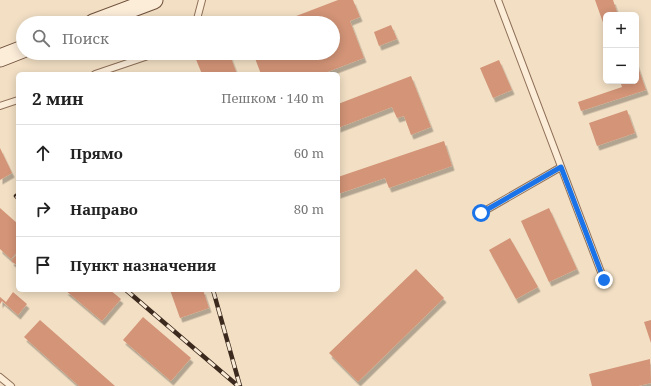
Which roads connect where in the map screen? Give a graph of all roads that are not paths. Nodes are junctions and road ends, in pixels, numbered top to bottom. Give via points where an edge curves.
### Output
1 (154, 0) edge
2 (202, 0) edge
3 (498, 0) edge
4 (112, 16) edge
5 (198, 16) edge
6 (16, 52) edge
7 (0, 58) edge
8 (136, 60) edge
9 (101, 72) edge
10 (16, 101) edge
11 (0, 106) edge
12 (561, 167) junction
13 (481, 213) dead end
14 (604, 280) dead end
15 (0, 377) edge
16 (11, 386) edge

1 - 4 main road
2 - 5 lane
3 - 12 lane
6 - 7 main road
8 - 9 lane
10 - 11 lane
12 - 13 lane
12 - 14 lane
15 - 16 lane

